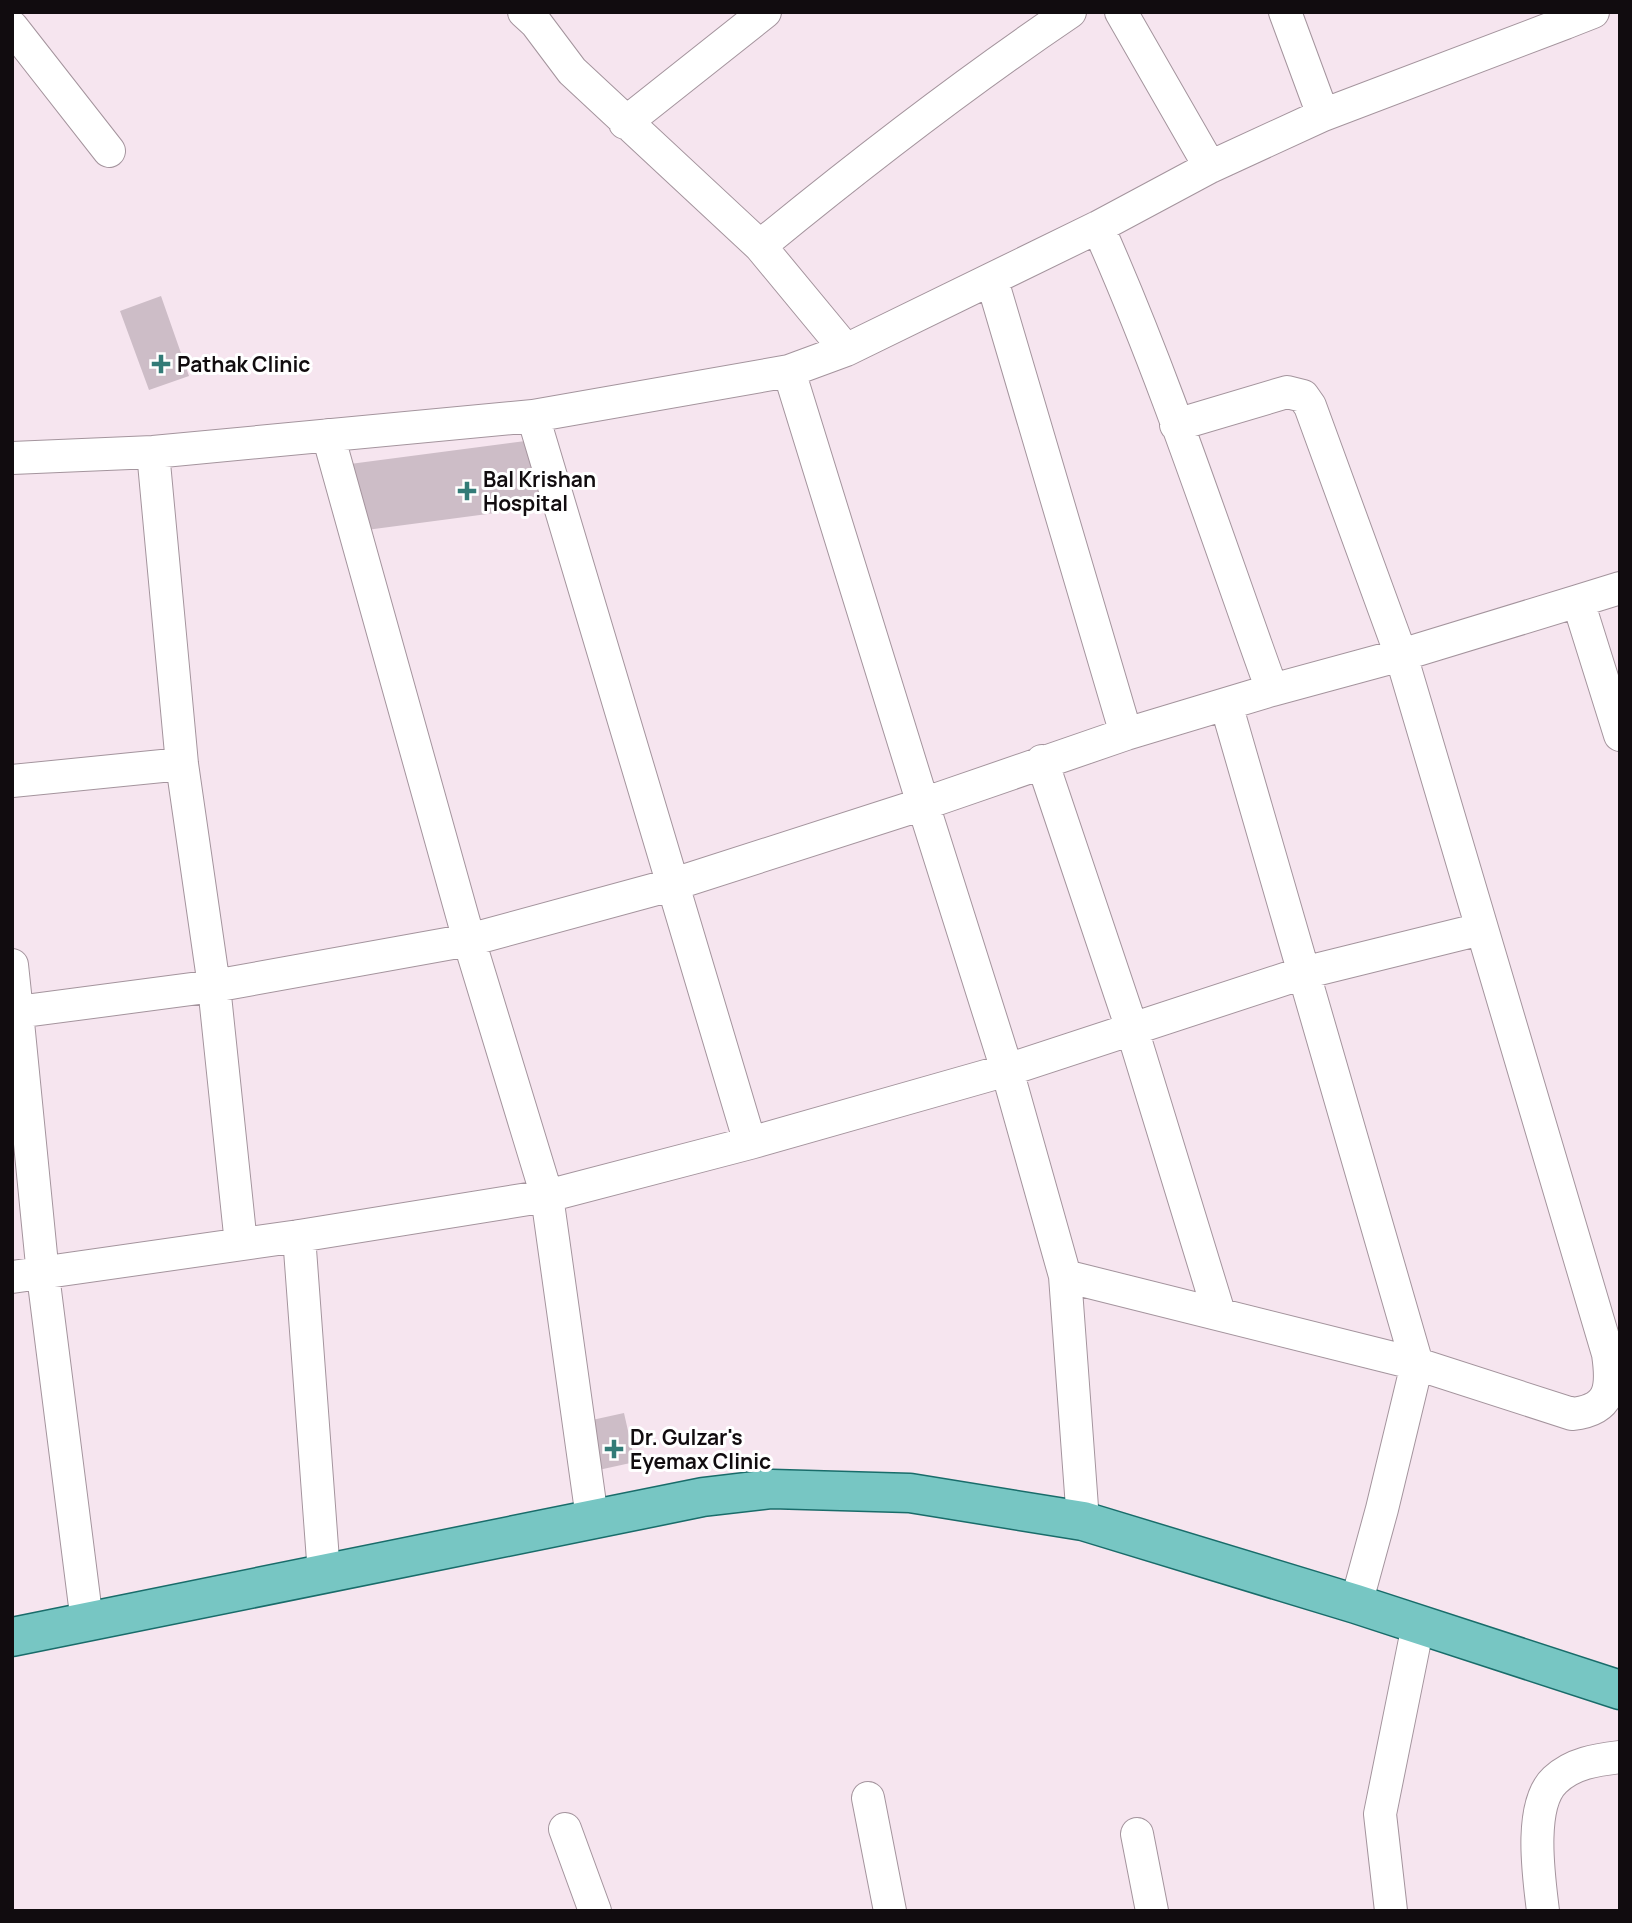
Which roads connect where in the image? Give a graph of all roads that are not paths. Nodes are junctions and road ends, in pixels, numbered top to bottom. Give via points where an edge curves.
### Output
1 (28, 12) edge
2 (524, 12) edge
3 (765, 12) edge
4 (1070, 12) edge
5 (1121, 12) edge
6 (1284, 12) edge
7 (1574, 16) edge
8 (12, 24) edge
9 (1324, 115) junction
10 (625, 123) junction
11 (109, 151) dead end
12 (1210, 167) junction
13 (1098, 227) junction
14 (760, 246) junction
15 (992, 280) junction
16 (846, 350) junction
17 (789, 371) junction
18 (533, 416) junction
19 (1176, 425) junction
20 (328, 435) junction
21 (153, 452) junction
22 (12, 458) edge
23 (1620, 588) edge
24 (1578, 601) junction
25 (1401, 655) junction
26 (1272, 690) junction
27 (1226, 704) junction
28 (1125, 734) junction
29 (1620, 735) edge
30 (1042, 761) junction
31 (182, 764) junction
32 (12, 781) edge
33 (923, 804) junction
34 (671, 885) junction
35 (1481, 929) junction
36 (470, 940) junction
37 (12, 965) edge
38 (1303, 973) junction
39 (214, 986) junction
40 (15, 1012) edge
41 (1132, 1029) junction
42 (1007, 1070) junction
43 (750, 1143) junction
44 (547, 1196) junction
45 (299, 1236) junction
46 (241, 1244) junction
47 (27, 1276) edge
48 (1065, 1276) junction
49 (1219, 1313) junction
50 (1417, 1364) junction
51 (592, 1518) junction
52 (1083, 1521) junction
53 (324, 1574) junction
54 (1356, 1604) junction
55 (87, 1622) junction
56 (1418, 1625) junction
57 (12, 1637) edge
58 (1620, 1690) edge
59 (1620, 1757) edge
60 (868, 1798) dead end
61 (565, 1829) dead end
62 (1137, 1834) dead end
63 (595, 1911) edge
64 (890, 1911) edge
65 (1152, 1911) edge
66 (1391, 1911) edge
67 (1544, 1911) edge

1 - 8 street
2 - 10 street via 572,71
3 - 10 street
4 - 14 street via 846,175
5 - 12 street
6 - 9 street
7 - 9 street
8 - 11 street
9 - 12 street
10 - 14 street
12 - 13 street
13 - 15 street
13 - 19 street
14 - 16 street
15 - 16 street
15 - 28 street
16 - 17 street
17 - 18 street
17 - 33 street
18 - 20 street
18 - 34 street
19 - 25 street via 1273,394 1303,396
19 - 26 street
20 - 21 street
20 - 36 street
21 - 22 street
21 - 31 street
23 - 24 street
24 - 25 street
24 - 29 street
25 - 26 street
25 - 35 street
26 - 27 street
27 - 28 street
27 - 38 street
28 - 30 street
30 - 33 street
30 - 41 street
31 - 32 street
31 - 39 street
33 - 34 street
33 - 42 street
34 - 36 street
34 - 43 street
35 - 38 street
35 - 50 street via 1608,1354 1611,1384 1600,1405 1572,1414
36 - 39 street
36 - 44 street
37 - 40 street
38 - 41 street
38 - 50 street
39 - 40 street
39 - 46 street
40 - 47 street
41 - 42 street
41 - 49 street
42 - 43 street
42 - 48 street
43 - 44 street
44 - 45 street
44 - 51 street
45 - 46 street
45 - 53 street
46 - 47 street
47 - 55 street
48 - 49 street
48 - 52 street
49 - 50 street
50 - 54 street
51 - 52 main road via 772,1489 910,1493
51 - 53 main road
52 - 54 main road
53 - 55 main road
54 - 56 main road
55 - 57 main road
56 - 58 main road
56 - 66 street via 1380,1814
59 - 67 street via 1571,1768 1553,1782 1542,1804 1538,1867
60 - 64 street
61 - 63 street
62 - 65 street

